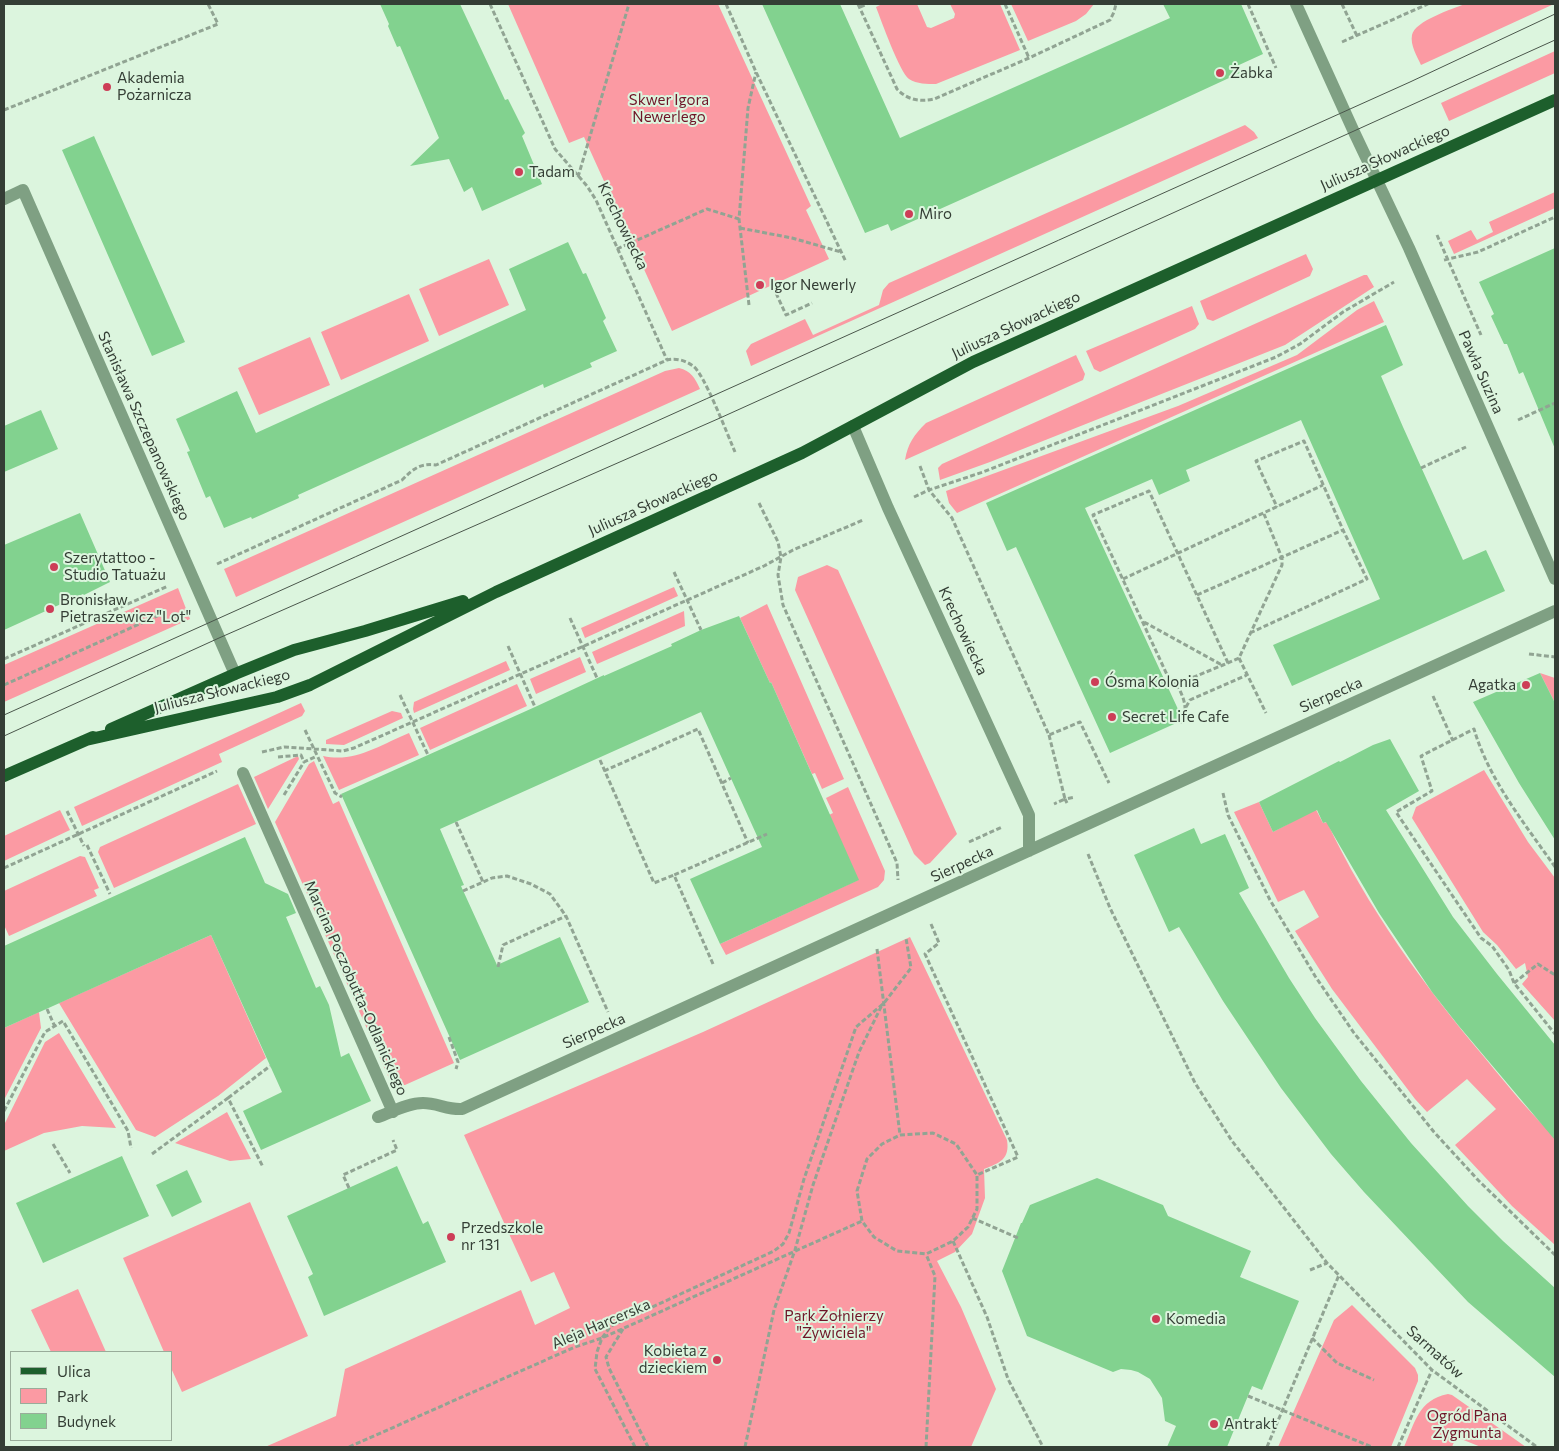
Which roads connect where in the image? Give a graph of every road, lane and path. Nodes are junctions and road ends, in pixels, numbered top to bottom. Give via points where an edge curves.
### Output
1 (208, 4) edge
2 (490, 4) edge
3 (629, 4) edge
4 (726, 4) edge
5 (867, 4) edge
6 (1005, 4) edge
7 (1116, 4) edge
8 (1248, 4) edge
9 (1296, 4) edge
10 (1342, 4) edge
11 (1428, 4) edge
12 (859, 5) edge
13 (1357, 36) junction
14 (1341, 43) dead end
15 (1029, 58) junction
16 (1276, 68) dead end
17 (756, 72) junction
18 (1555, 100) edge
19 (4, 110) edge
20 (578, 177) junction
21 (1376, 180) junction
22 (4, 199) edge
23 (1555, 217) edge
24 (739, 219) junction
25 (740, 228) junction
26 (617, 249) junction
27 (842, 252) junction
28 (1440, 261) dead end
29 (846, 262) dead end
30 (1391, 274) dead end
31 (1395, 281) junction
32 (1399, 290) dead end
33 (776, 293) dead end
34 (812, 303) dead end
35 (749, 305) dead end
36 (667, 360) junction
37 (1555, 403) edge
38 (1518, 420) dead end
39 (853, 426) junction
40 (731, 442) dead end
41 (1470, 446) dead end
42 (920, 466) dead end
43 (1421, 468) dead end
44 (1324, 486) junction
45 (929, 490) junction
46 (913, 497) dead end
47 (756, 498) dead end
48 (1277, 507) junction
49 (1264, 514) junction
50 (862, 520) dead end
51 (1343, 530) junction
52 (1178, 553) junction
53 (781, 557) junction
54 (1282, 558) junction
55 (216, 565) dead end
56 (674, 572) dead end
57 (1555, 578) edge
58 (1123, 579) junction
59 (176, 582) dead end
60 (496, 592) junction
61 (1197, 595) junction
62 (687, 600) junction
63 (166, 612) dead end
64 (1555, 612) edge
65 (570, 618) dead end
66 (1143, 622) junction
67 (701, 630) dead end
68 (1250, 633) junction
69 (508, 646) dead end
70 (582, 646) junction
71 (1522, 654) dead end
72 (1555, 657) edge
73 (1239, 658) junction
74 (4, 659) edge
75 (1228, 663) junction
76 (1223, 665) junction
77 (235, 674) junction
78 (520, 674) junction
79 (1247, 675) junction
80 (597, 678) dead end
81 (1177, 684) junction
82 (4, 685) edge
83 (1432, 694) dead end
84 (400, 695) dead end
85 (535, 707) dead end
86 (1186, 707) junction
87 (1268, 718) dead end
88 (412, 722) junction
89 (1180, 723) dead end
90 (305, 730) dead end
91 (1049, 736) junction
92 (86, 740) junction
93 (1453, 741) junction
94 (314, 748) junction
95 (255, 754) dead end
96 (428, 755) dead end
97 (317, 756) junction
98 (278, 757) dead end
99 (600, 760) dead end
100 (304, 762) junction
101 (220, 769) dead end
102 (604, 771) junction
103 (243, 773) dead end
104 (4, 776) edge
105 (731, 778) dead end
106 (722, 783) junction
107 (1112, 789) dead end
108 (1222, 789) dead end
109 (1084, 795) dead end
110 (342, 797) dead end
111 (1065, 799) junction
112 (67, 811) dead end
113 (456, 822) dead end
114 (266, 824) junction
115 (1078, 828) junction
116 (78, 834) junction
117 (767, 834) dead end
118 (748, 843) junction
119 (1029, 851) junction
120 (1555, 867) edge
121 (4, 868) edge
122 (674, 875) junction
123 (483, 882) junction
124 (463, 891) dead end
125 (110, 894) dead end
126 (922, 900) junction
127 (900, 910) junction
128 (566, 916) junction
129 (876, 944) dead end
130 (714, 966) dead end
131 (498, 967) dead end
132 (1555, 975) edge
133 (1514, 983) junction
134 (884, 1003) junction
135 (47, 1009) dead end
136 (610, 1015) dead end
137 (55, 1027) junction
138 (1555, 1034) edge
139 (449, 1037) dead end
140 (270, 1066) dead end
141 (456, 1069) dead end
142 (228, 1098) junction
143 (4, 1111) edge
144 (393, 1112) junction
145 (378, 1117) dead end
146 (900, 1135) junction
147 (53, 1144) dead end
148 (131, 1148) dead end
149 (152, 1154) dead end
150 (263, 1167) dead end
151 (70, 1173) dead end
152 (977, 1175) junction
153 (349, 1188) dead end
154 (972, 1218) junction
155 (862, 1221) junction
156 (1018, 1238) dead end
157 (952, 1241) junction
158 (794, 1250) junction
159 (926, 1254) junction
160 (1555, 1255) edge
161 (1327, 1263) junction
162 (1310, 1270) dead end
163 (1339, 1275) junction
164 (624, 1328) junction
165 (602, 1338) junction
166 (1312, 1338) junction
167 (1432, 1370) junction
168 (1374, 1380) dead end
169 (1248, 1396) dead end
170 (1282, 1410) junction
171 (349, 1447) edge
172 (635, 1447) edge
173 (648, 1447) edge
174 (745, 1447) edge
175 (926, 1447) edge
176 (1043, 1447) edge
177 (1266, 1447) edge
178 (1372, 1447) edge
179 (1398, 1447) edge
180 (1537, 1447) edge

1 - 19 path via 218,24
2 - 20 path, Krechowiecka via 555,149
3 - 20 path
4 - 17 path
5 - 12 path
6 - 15 path
7 - 15 path via 1110,20
8 - 16 path
9 - 21 street, Pawła Suzina
10 - 13 path
11 - 13 path
12 - 15 path via 898,89 915,100 934,99
13 - 14 path
17 - 24 path via 748,108
17 - 27 path
18 - 21 main road, Juliusza Słowackiego
20 - 26 path, Krechowiecka via 596,200
21 - 39 main road, Juliusza Słowackiego via 973,362
21 - 57 street, Pawła Suzina via 1416,262
22 - 77 street, Stanisława Szczepanowskiego via 23,190
23 - 28 path via 1478,252
24 - 25 path
24 - 26 path via 707,209
25 - 27 path
25 - 35 path
26 - 36 path, Krechowiecka
27 - 29 path
30 - 31 path
31 - 32 path
31 - 45 path via 1276,357 983,472
33 - 34 path via 786,315
36 - 40 path via 694,366
36 - 55 path via 436,465 425,463 402,480
37 - 38 path
39 - 60 main road, Juliusza Słowackiego via 802,453
39 - 119 street, Krechowiecka via 1029,815
41 - 43 path
42 - 45 path, Sarmatów
44 - 48 path
44 - 48 path via 1304,441 1256,462
44 - 51 path
45 - 46 path
45 - 91 path, Sarmatów via 952,518
47 - 53 path via 778,542
48 - 49 path
49 - 52 path
49 - 54 path
50 - 53 path
51 - 54 path
51 - 68 path via 1367,579
52 - 58 path
52 - 58 path via 1149,491 1093,514
52 - 61 path
53 - 62 path
53 - 127 path via 778,575 783,605 897,863 896,896
54 - 61 path
54 - 68 path via 1282,565
56 - 62 path
58 - 66 path
59 - 74 path
60 - 77 main road, Juliusza Słowackiego via 294,650
60 - 92 main road, Juliusza Słowackiego via 310,685 285,694
61 - 75 path
62 - 67 path
62 - 70 path
63 - 82 path
64 - 115 street, Sierpecka
65 - 70 path
66 - 76 path
66 - 81 path via 1169,679
68 - 73 path
69 - 78 path
70 - 78 path
70 - 80 path
71 - 72 path
73 - 75 path
73 - 79 path
75 - 76 path
76 - 81 path
77 - 92 main road, Juliusza Słowackiego
78 - 85 path
78 - 88 path
79 - 86 path via 1190,700
79 - 87 path
81 - 86 path
83 - 93 path
84 - 88 path
86 - 89 path
88 - 94 path via 343,751
88 - 96 path
90 - 94 path
91 - 107 path via 1080,722
91 - 111 path, Sarmatów
92 - 104 main road, Juliusza Słowackiego
93 - 120 path via 1474,729 1479,746 1513,807
93 - 133 path via 1421,756 1432,791 1396,812 1481,938 1492,946 1509,970
94 - 95 path via 284,747
94 - 97 path
97 - 100 path
97 - 110 path via 335,793
98 - 100 path via 301,755
99 - 102 path
100 - 114 path
101 - 116 path
102 - 106 path via 698,729
102 - 122 path via 654,883
103 - 114 street, Marcina Poczobutta-Odlanickiego
105 - 106 path
106 - 118 path
108 - 160 path via 1228,815 1270,900 1315,976 1354,1033 1434,1132
109 - 111 path
111 - 115 path, Sarmatów
112 - 116 path
113 - 123 path
114 - 144 street, Marcina Poczobutta-Odlanickiego
115 - 119 street, Sierpecka
115 - 161 path, Sarmatów via 1110,908 1195,1083 1232,1141
116 - 121 path
116 - 125 path
117 - 118 path
118 - 122 path
119 - 126 street, Sierpecka
122 - 130 path
123 - 124 path
123 - 128 path via 507,876 530,884 550,894
126 - 127 street, Sierpecka
126 - 152 path via 939,943 925,954 1018,1157
127 - 134 path via 911,968
127 - 144 street, Sierpecka via 462,1110 424,1103
128 - 131 path via 503,945
128 - 136 path
129 - 134 path
132 - 133 path via 1538,964
133 - 138 path
134 - 146 path
134 - 158 path via 859,1052
134 - 165 path via 856,1027 783,1244 611,1326
135 - 137 path
137 - 143 path via 45,1032
137 - 148 path via 64,1021 128,1131
139 - 141 path via 458,1062
140 - 142 path
142 - 149 path
142 - 150 path
144 - 145 street, Sierpecka
144 - 153 path, Marcina Poczobutta-Odlanickiego via 387,1128 397,1150 343,1175
146 - 152 path via 933,1134 956,1144
146 - 155 path via 882,1144 867,1159 857,1191
147 - 151 path
152 - 154 path via 977,1209
154 - 156 path
154 - 157 path via 968,1227
155 - 158 path, Aleja Harcerska
155 - 159 path via 874,1237 897,1251
157 - 159 path
157 - 176 path via 987,1317 1008,1379
158 - 164 path, Aleja Harcerska
158 - 174 path via 774,1310
159 - 175 path via 935,1276
161 - 162 path
161 - 163 path, Sarmatów
163 - 166 path
163 - 167 path, Sarmatów
164 - 165 path, Aleja Harcerska
164 - 173 path via 606,1357
165 - 171 path, Aleja Harcerska
165 - 172 path via 595,1369
166 - 168 path via 1337,1363
166 - 170 path
167 - 179 path
167 - 180 path, Sarmatów
169 - 170 path
170 - 177 path
170 - 178 path

